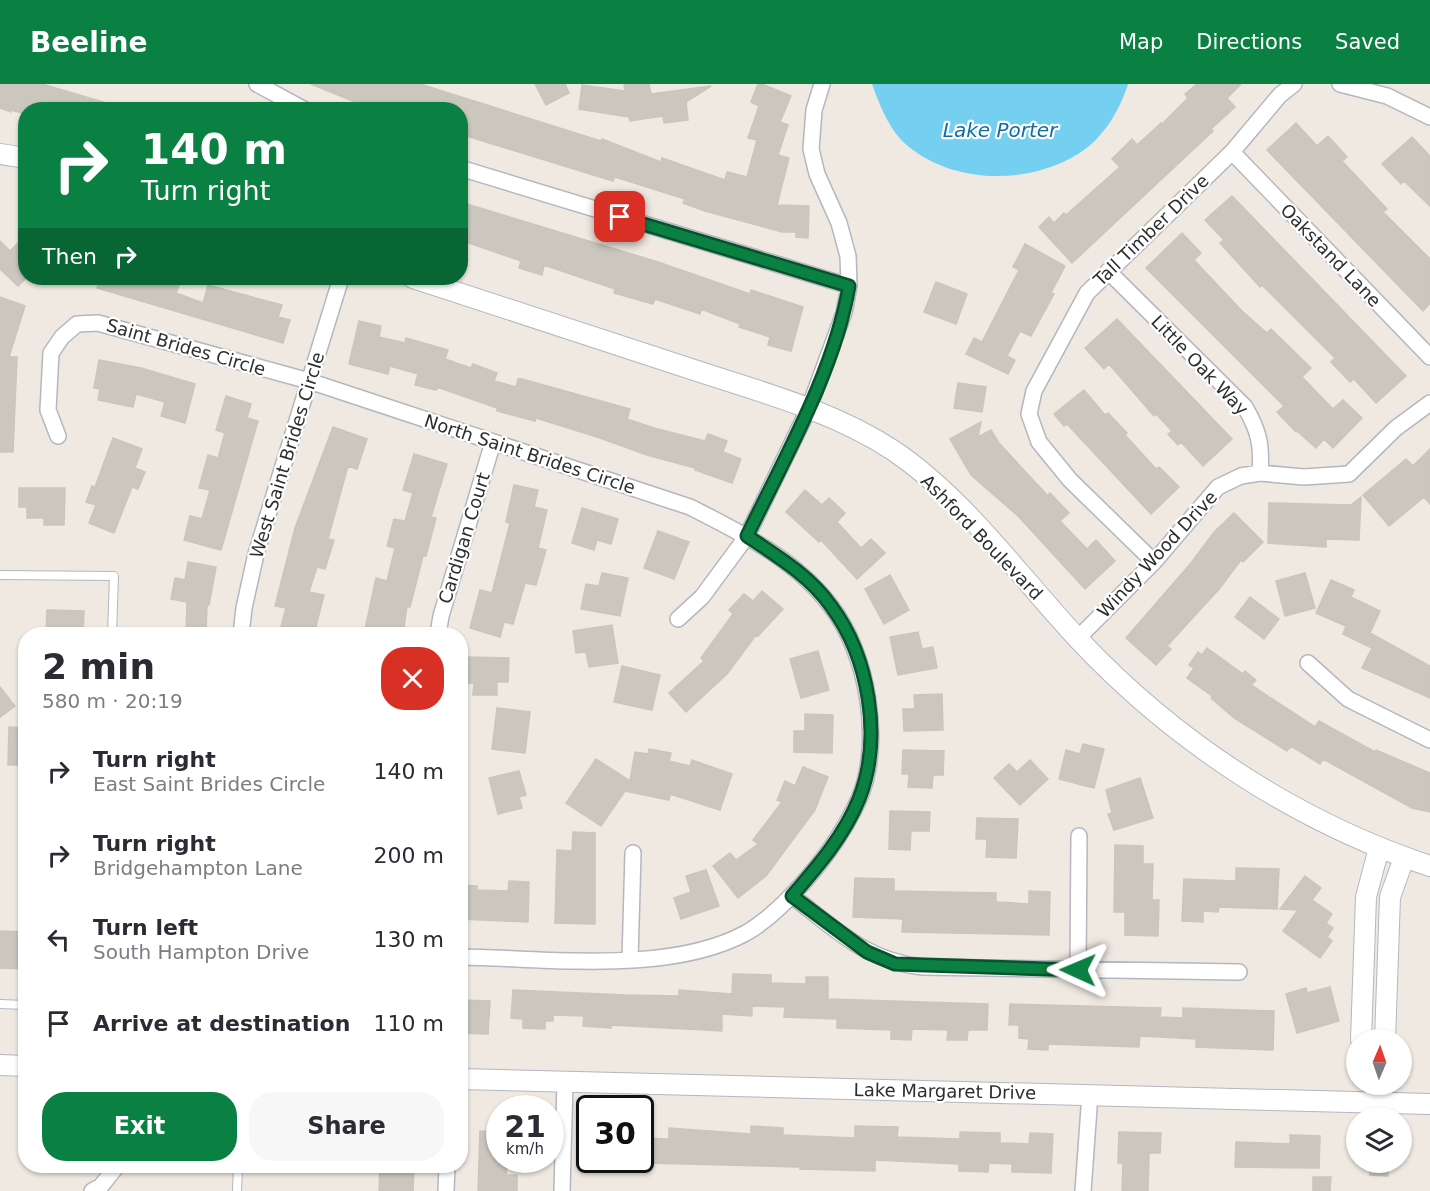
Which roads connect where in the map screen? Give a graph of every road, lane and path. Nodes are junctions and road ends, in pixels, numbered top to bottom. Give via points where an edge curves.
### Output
1 (257, 84) edge
2 (822, 84) edge
3 (1294, 84) edge
4 (1340, 84) edge
5 (290, 102) edge
6 (1430, 117) edge
7 (1232, 152) junction
8 (0, 154) edge
9 (18, 157) edge
10 (468, 170) edge
11 (1108, 271) junction
12 (339, 285) edge
13 (434, 285) edge
14 (849, 286) junction
15 (1430, 357) edge
16 (309, 381) junction
17 (1430, 403) edge
18 (809, 408) junction
19 (58, 435) dead end
20 (493, 442) junction
21 (1260, 473) junction
22 (747, 536) junction
23 (1154, 562) junction
24 (0, 574) edge
25 (678, 619) dead end
26 (112, 627) edge
27 (242, 627) edge
28 (439, 627) edge
29 (1078, 638) junction
30 (1308, 663) dead end
31 (1430, 740) edge
32 (1079, 836) dead end
33 (1379, 848) junction
34 (633, 853) dead end
35 (1404, 858) junction
36 (1430, 866) edge
37 (792, 896) junction
38 (468, 957) edge
39 (630, 960) junction
40 (1078, 970) junction
41 (1239, 972) dead end
42 (0, 1004) edge
43 (18, 1005) edge
44 (1361, 1029) edge
45 (1385, 1029) edge
46 (0, 1065) edge
47 (18, 1066) edge
48 (468, 1079) edge
49 (566, 1083) junction
50 (1346, 1093) edge
51 (1090, 1094) junction
52 (1392, 1095) edge
53 (1430, 1104) edge
54 (111, 1173) edge
55 (238, 1173) edge
56 (447, 1173) edge
57 (92, 1191) edge
58 (237, 1191) edge
59 (446, 1191) edge
60 (562, 1191) edge
61 (1083, 1191) edge

1 - 5 street
2 - 14 street via 814,110 811,149 848,256
3 - 7 street, Tall Timber Drive
4 - 6 street via 1387,96
7 - 11 street, Tall Timber Drive
7 - 15 street, Oakstand Lane
8 - 9 street
10 - 14 street
11 - 21 street, Little Oak Way via 1245,407 1262,447
11 - 23 street, Tall Timber Drive via 1087,292 1034,392 1029,414 1039,442 1070,480
12 - 16 street, West Saint Brides Circle
13 - 18 street, Ashford Boulevard
14 - 18 street via 844,313
16 - 19 street, Saint Brides Circle via 98,323 77,324 51,353 48,410
16 - 20 street, North Saint Brides Circle
16 - 27 street, West Saint Brides Circle via 256,554
17 - 21 street, Windy Wood Drive via 1396,428 1349,474 1304,477
18 - 22 street
18 - 29 street, Ashford Boulevard via 892,450 937,484
20 - 22 street, North Saint Brides Circle via 690,507
20 - 28 street, Cardigan Court
21 - 23 street, Windy Wood Drive via 1241,476 1218,487
22 - 25 street via 702,597
22 - 37 street, North Saint Brides Circle via 796,570 831,605 864,677 870,715 860,797 822,862
23 - 29 street, Windy Wood Drive
24 - 26 lane via 114,576
29 - 33 street, Ashford Boulevard via 1171,726 1216,759 1279,799
30 - 31 street via 1348,699
32 - 40 street
33 - 35 street, Ashford Boulevard
33 - 44 street via 1366,897
34 - 39 street
35 - 36 street, Ashford Boulevard
35 - 45 street via 1390,897
37 - 39 street, North Saint Brides Circle via 747,932 711,947 675,956
37 - 40 street via 867,952 895,964
38 - 39 street, North Saint Brides Circle
40 - 41 street
42 - 43 lane
46 - 47 street
48 - 49 street, Lake Margaret Drive
49 - 51 street, Lake Margaret Drive
49 - 60 street
50 - 51 street, Lake Margaret Drive
51 - 61 street
52 - 53 street, Lake Margaret Drive
54 - 57 street
55 - 58 lane
56 - 59 street

